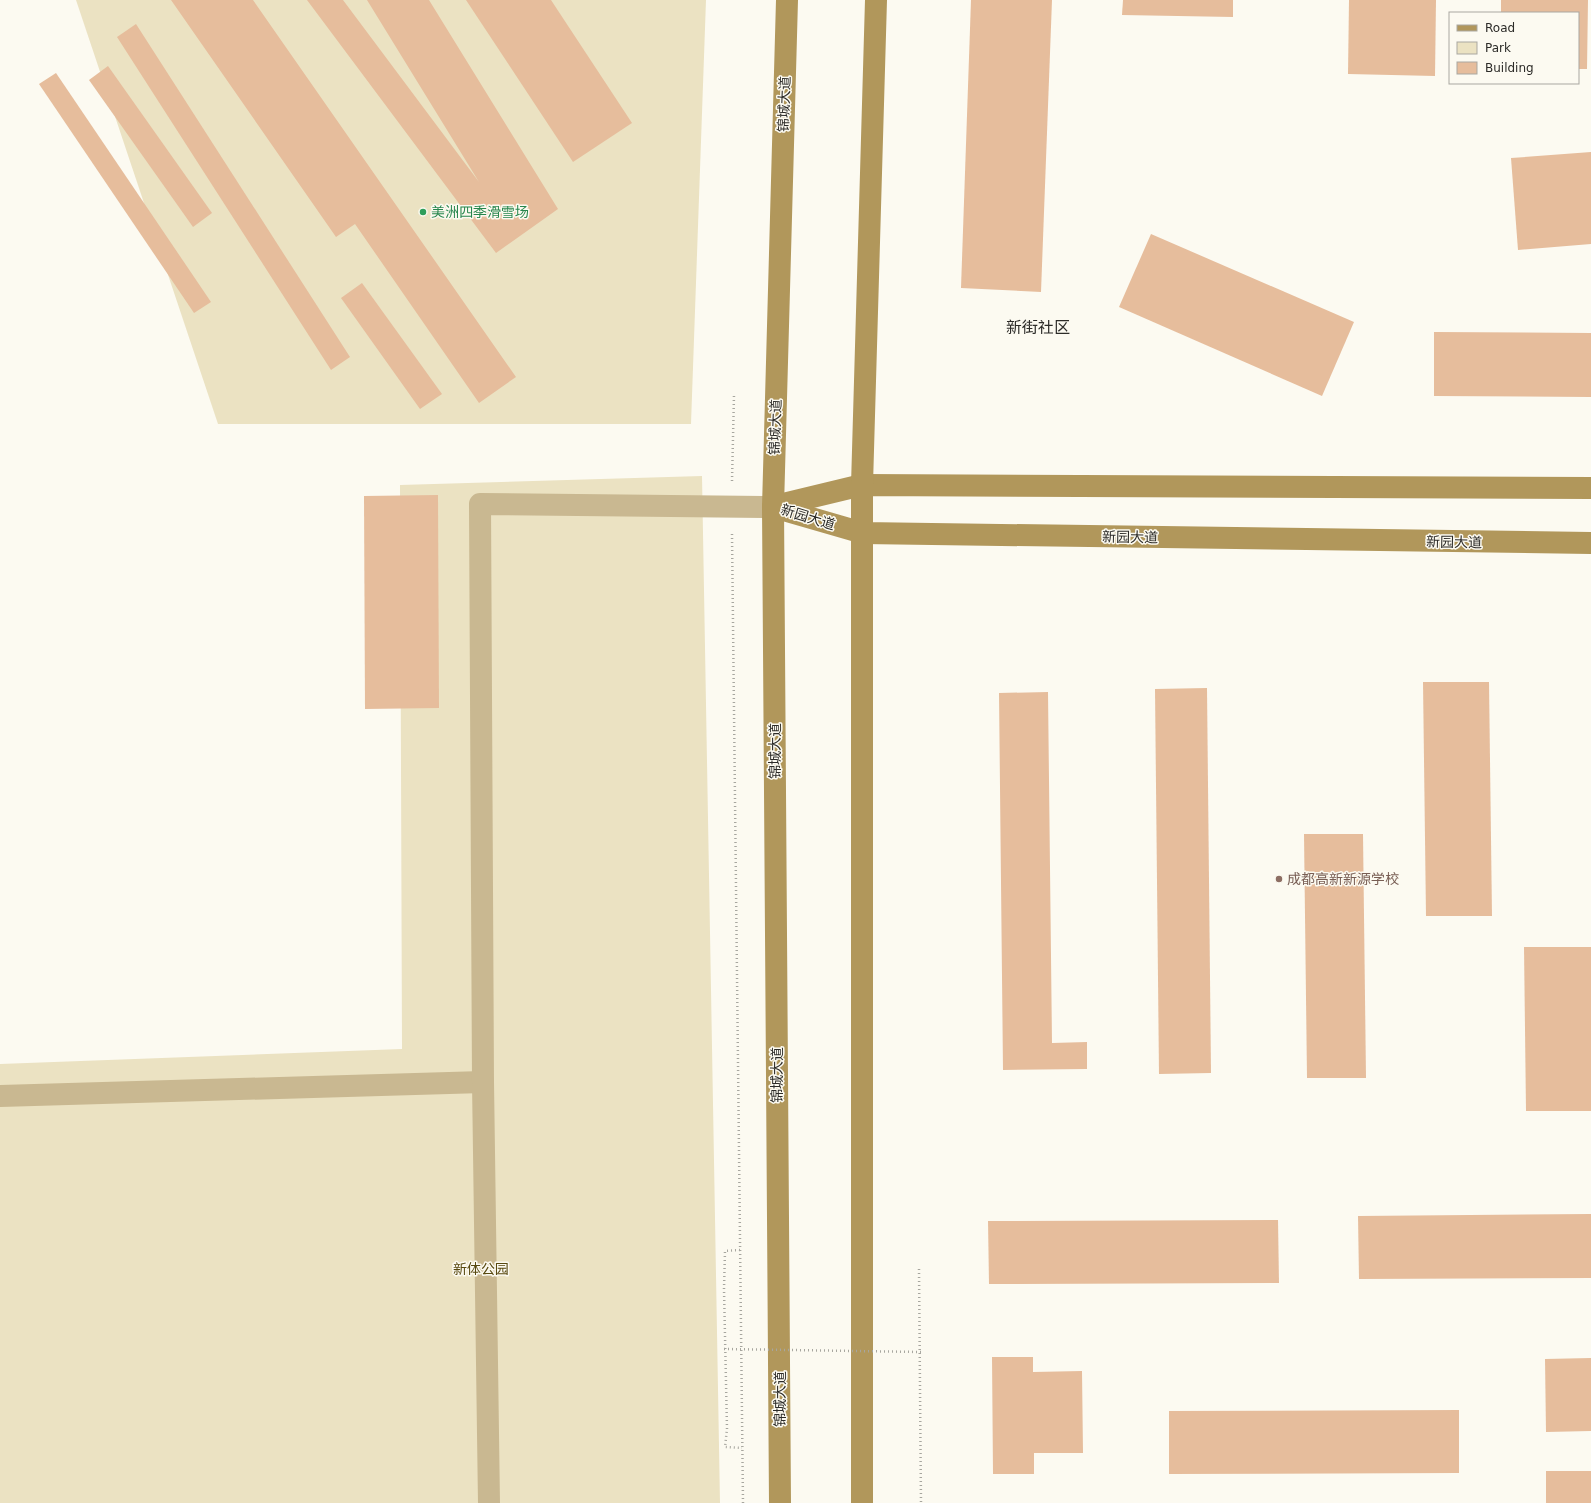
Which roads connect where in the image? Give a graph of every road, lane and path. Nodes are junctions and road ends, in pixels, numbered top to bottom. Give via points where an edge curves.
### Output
1 (787, 0) edge
2 (876, 0) edge
3 (734, 395) dead end
4 (862, 485) junction
5 (1591, 488) edge
6 (732, 507) junction
7 (773, 507) junction
8 (863, 533) junction
9 (1591, 544) edge
10 (483, 1082) junction
11 (0, 1096) edge
12 (740, 1250) junction
13 (919, 1269) dead end
14 (724, 1349) junction
15 (920, 1352) junction
16 (742, 1448) junction
17 (489, 1503) edge
18 (743, 1503) edge
19 (780, 1503) edge
20 (862, 1503) edge
21 (920, 1503) edge

1 - 7 main road, 锦城大道
2 - 4 main road
3 - 6 path
4 - 5 main road, 新园大道
4 - 7 main road, 新园大道
4 - 8 main road
6 - 7 street
6 - 10 street via 480,504
6 - 12 path
7 - 8 main road, 新园大道
7 - 19 main road, 锦城大道
8 - 9 main road, 新园大道
8 - 20 main road
10 - 11 street
10 - 17 street
12 - 14 path via 725,1251
12 - 16 path
13 - 15 path
14 - 15 path, bridge
14 - 16 path via 727,1429 725,1447
15 - 21 path
16 - 18 path

